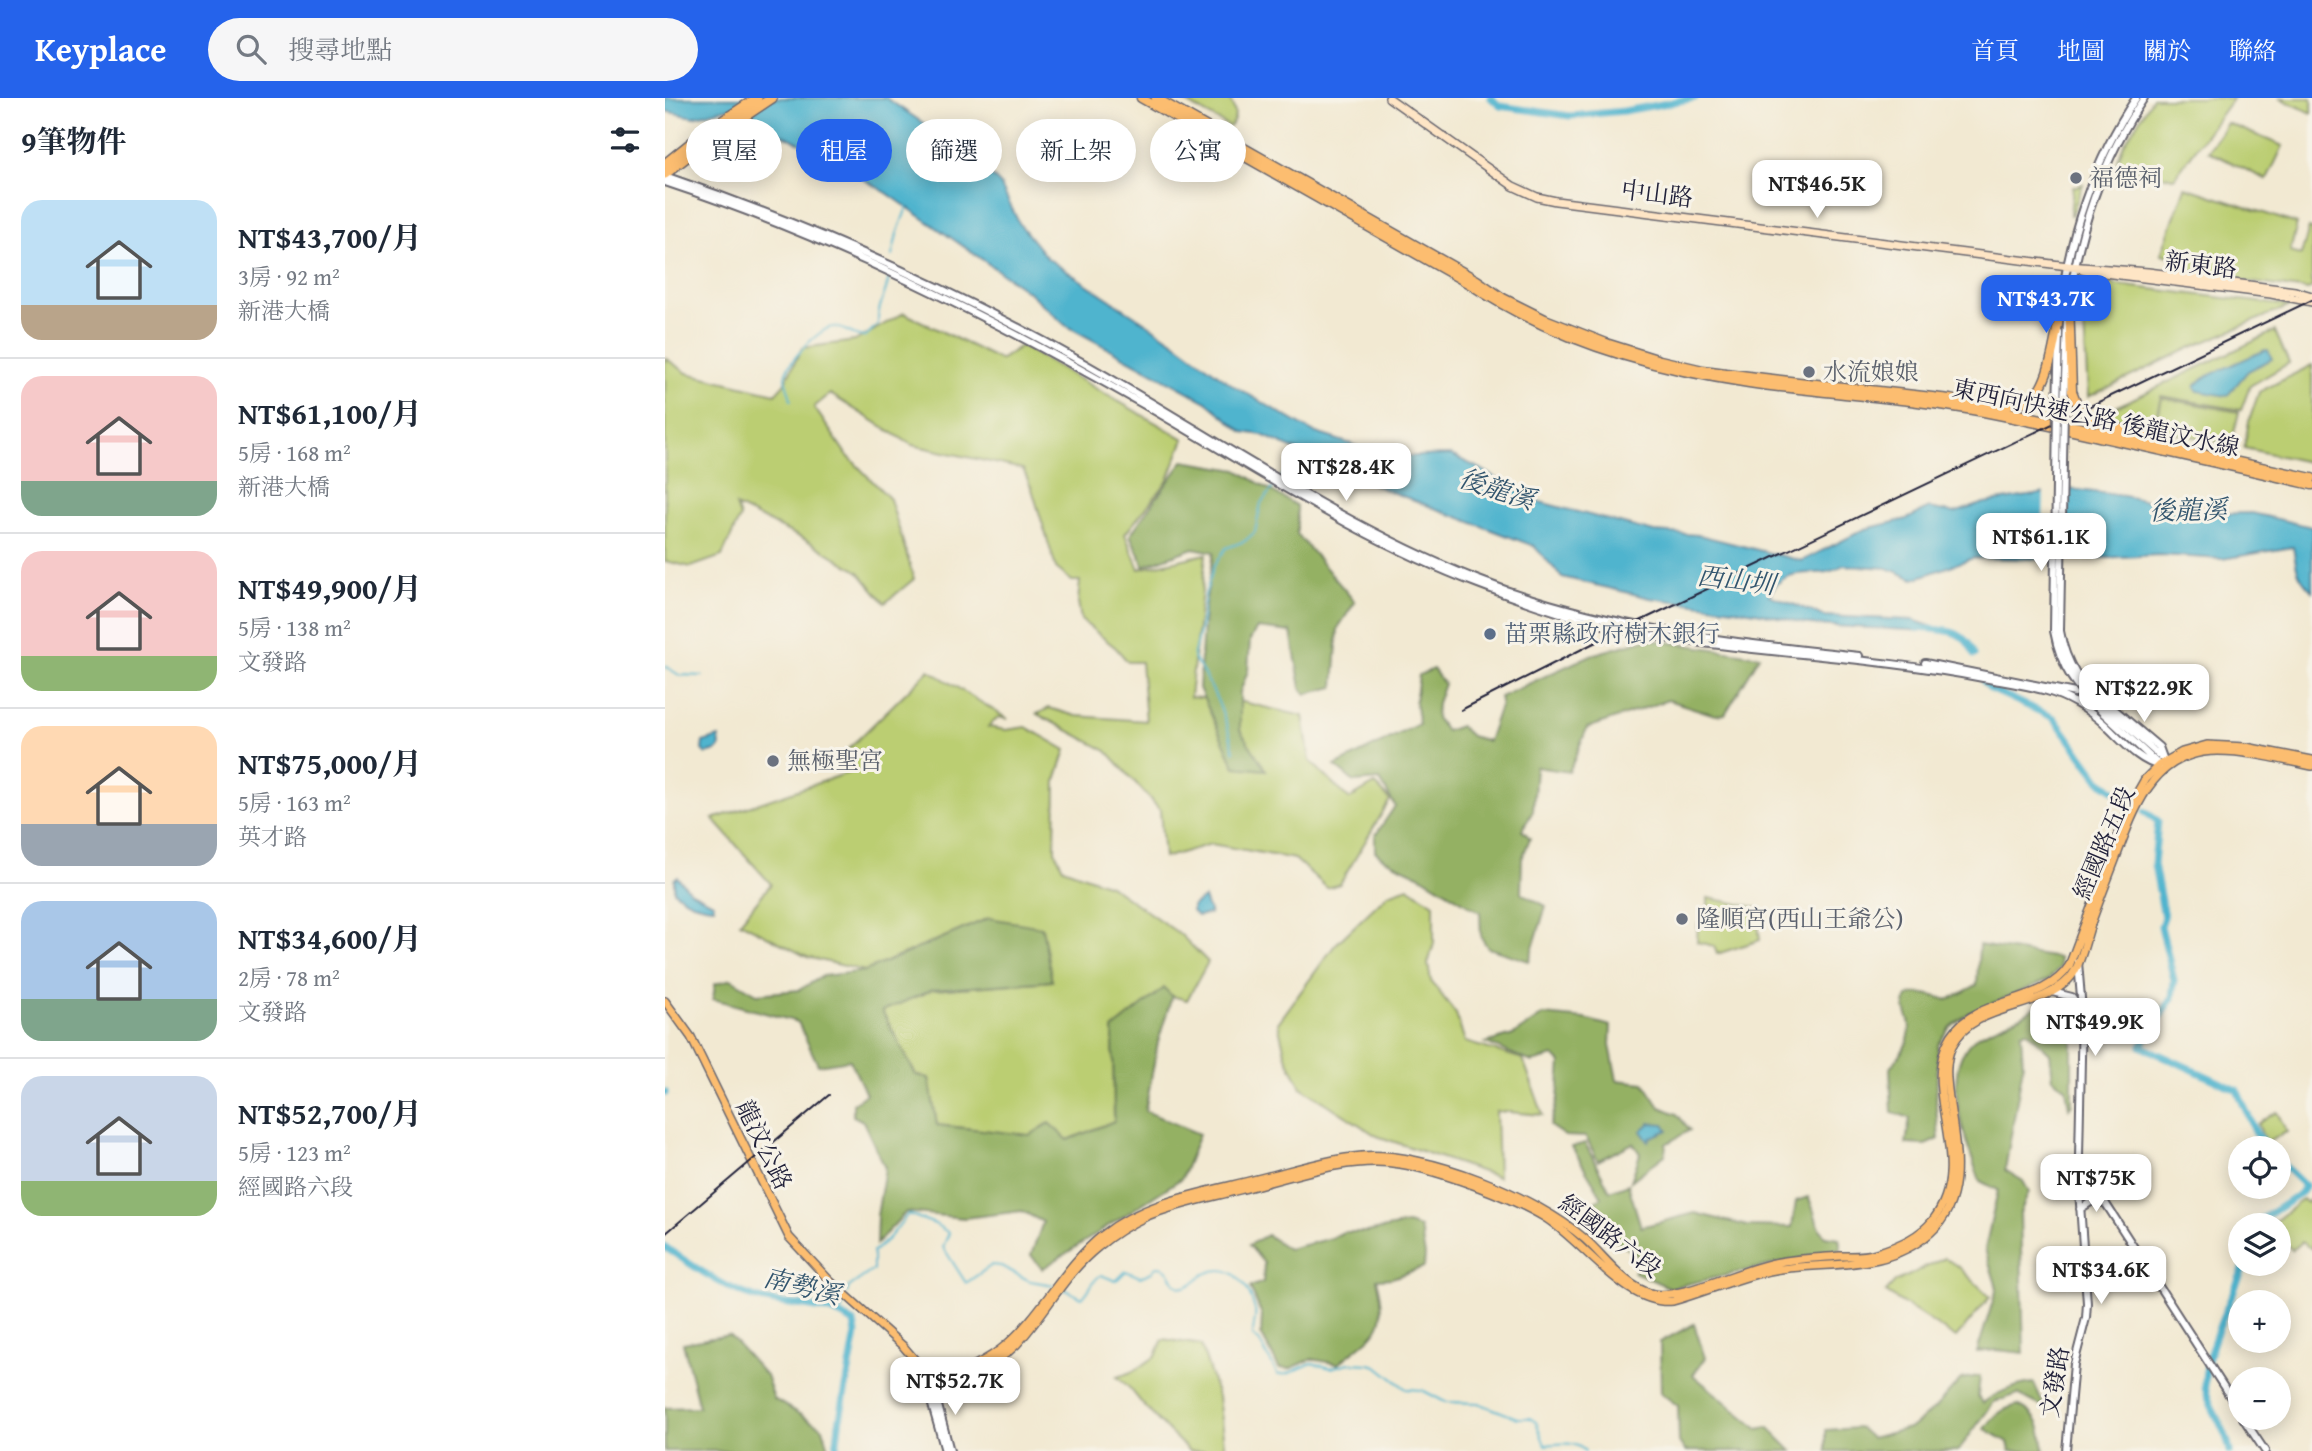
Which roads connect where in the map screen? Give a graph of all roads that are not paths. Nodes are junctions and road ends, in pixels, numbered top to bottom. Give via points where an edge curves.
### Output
1 (757, 98) edge
2 (772, 98) edge
3 (1141, 98) edge
4 (1156, 98) edge
5 (1388, 98) edge
6 (2136, 98) edge
7 (2144, 98) edge
8 (665, 164) edge
9 (665, 175) edge
10 (665, 182) edge
11 (2071, 266) junction
12 (2312, 296) edge
13 (2069, 300) junction
14 (2312, 302) edge
15 (2060, 309) junction
16 (1979, 404) junction
17 (2060, 408) junction
18 (2231, 460) junction
19 (2245, 466) junction
20 (2312, 478) edge
21 (2312, 485) edge
22 (2075, 693) dead end
23 (2246, 750) junction
24 (2312, 760) edge
25 (2163, 765) junction
26 (2312, 766) edge
27 (2076, 942) junction
28 (2078, 963) junction
29 (2050, 992) junction
30 (665, 1001) edge
31 (2082, 1010) junction
32 (1978, 1017) junction
33 (2079, 1156) junction
34 (2106, 1204) junction
35 (2080, 1209) junction
36 (930, 1389) junction
37 (2228, 1394) edge
38 (2251, 1430) edge
39 (947, 1451) edge
40 (2066, 1451) edge
41 (2265, 1451) edge

1 - 8 highway
2 - 9 highway
3 - 19 highway, 東西向快速公路 後龍汶水線 via 1495,302 1606,350 1739,382 1974,410
4 - 16 highway, 東西向快速公路 後龍汶水線 via 1503,298 1609,344 1703,370
5 - 11 main road, 中山路 via 1513,186 1537,197
6 - 11 street via 2099,164 2081,214
7 - 11 street via 2104,172
9 - 22 street via 820,235 1011,323 1343,517 1478,580 1577,613 1634,626 1963,669
10 - 25 street via 819,240 927,288 1046,349 1341,521 1477,584 1576,618 1634,632 1913,666 2050,691 2087,710 2146,763
11 - 12 main road, 新東路 via 2148,272
11 - 13 street
11 - 14 main road, 新東路
11 - 15 street
13 - 17 street
13 - 18 highway via 2072,391 2079,409 2097,422
15 - 16 highway via 2039,393 2025,402
15 - 17 street
16 - 18 highway, 東西向快速公路 後龍汶水線
17 - 25 street, bridge via 2060,631 2066,656 2076,676
18 - 19 highway, 東西向快速公路 後龍汶水線
19 - 20 highway, 東西向快速公路 後龍汶水線
19 - 21 highway, 東西向快速公路 後龍汶水線
23 - 24 main road, 經國路五段
23 - 25 main road, 經國路五段 via 2206,752
23 - 26 main road, 經國路五段
25 - 27 main road, 經國路五段 via 2145,779 2129,807
25 - 28 main road, 經國路五段 via 2135,809
27 - 28 street, 文發路
27 - 32 main road, 經國路六段 via 2069,966 2059,979
28 - 29 main road, 經國路六段 via 2067,981
28 - 31 street, 文發路
29 - 31 street via 2072,997
29 - 32 main road, 經國路六段
30 - 36 main road, 龍汶公路 via 691,1037 789,1237 903,1346
31 - 33 street, 文發路
32 - 36 main road, 經國路六段 via 1958,1027 1942,1058 1950,1182 1934,1219 1909,1240 1875,1254 1772,1263 1678,1293 1653,1294 1625,1278 1585,1239 1525,1199 1413,1159 1360,1156 1142,1212 1104,1234 1083,1253 1020,1340 1000,1358
33 - 34 street
33 - 35 street, 文發路
34 - 35 street via 2094,1200
34 - 37 street
35 - 40 street, 文發路 via 2087,1303 2074,1364
36 - 39 street
38 - 41 street

